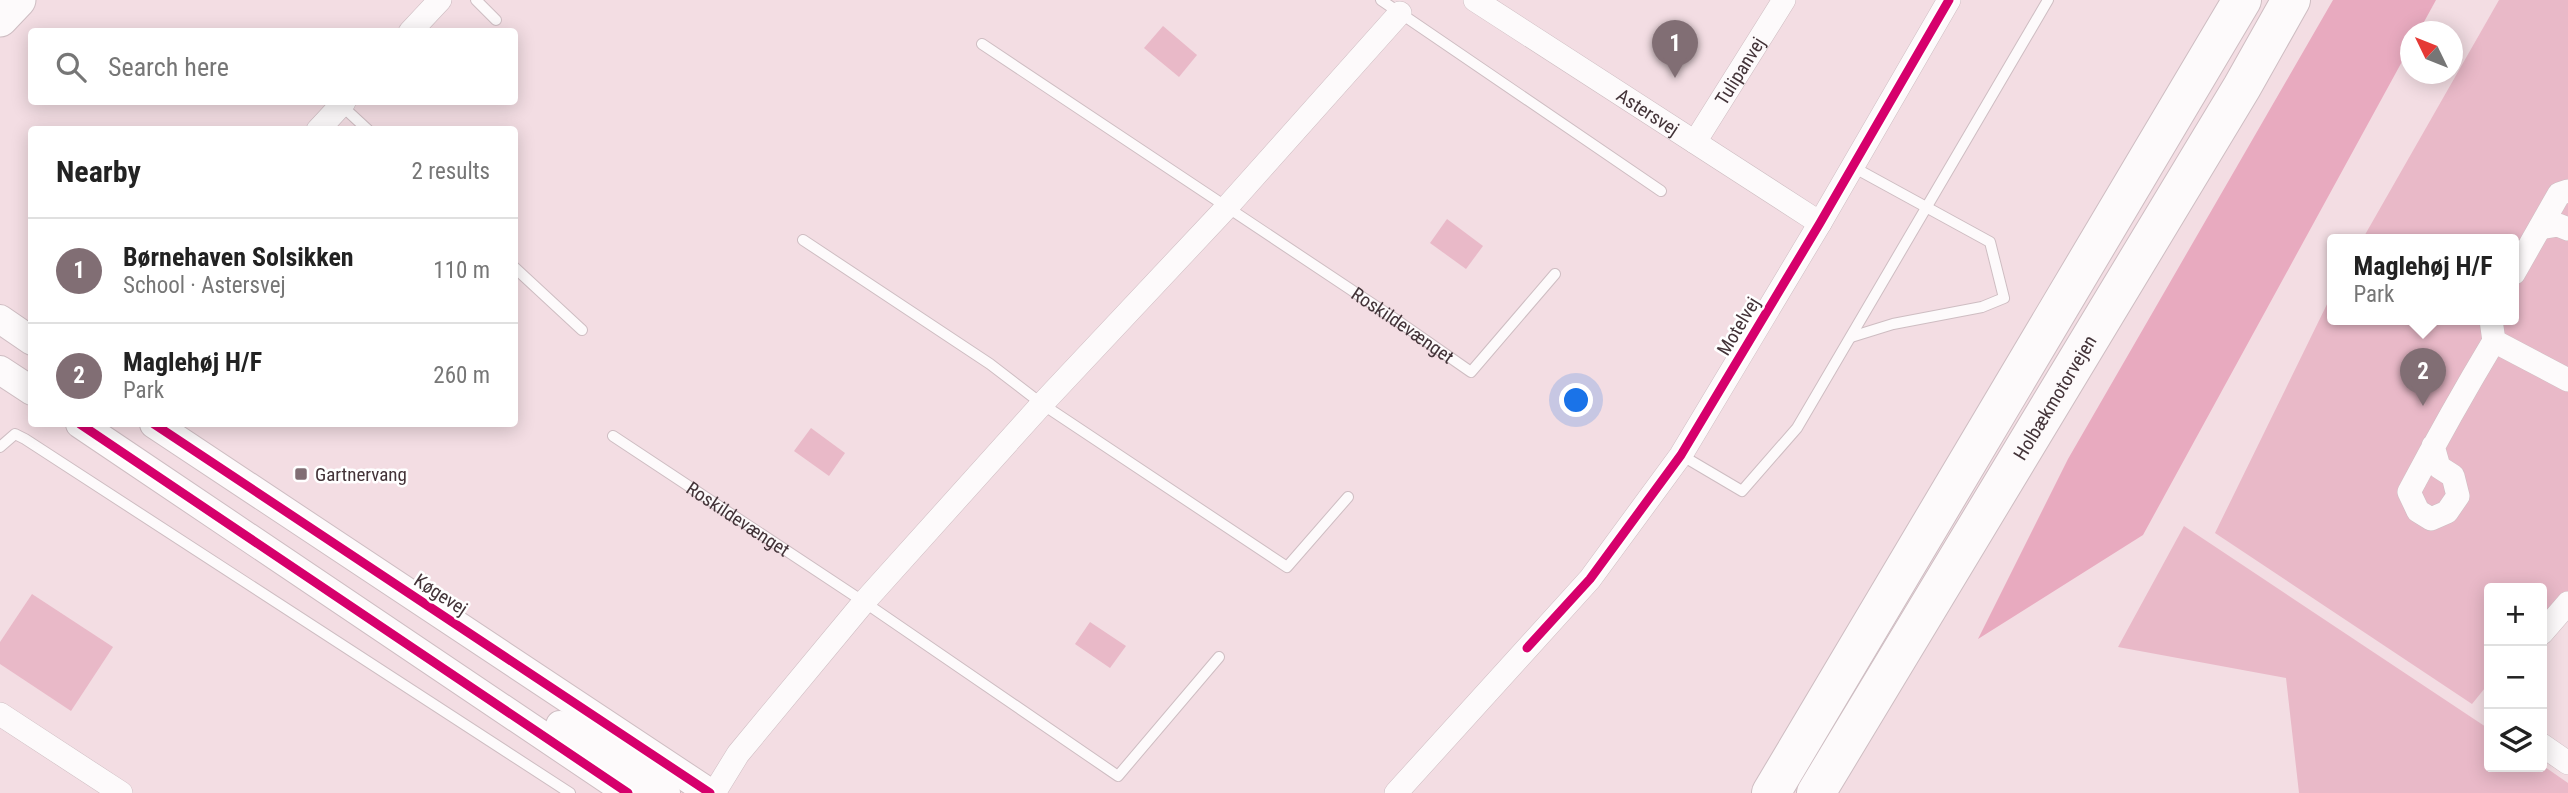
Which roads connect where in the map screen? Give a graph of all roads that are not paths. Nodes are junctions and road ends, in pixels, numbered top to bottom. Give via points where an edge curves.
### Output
1 (18, 0) edge
2 (440, 0) edge
3 (476, 0) edge
4 (1475, 0) edge
5 (1784, 0) edge
6 (1949, 0) edge
7 (2048, 0) edge
8 (2242, 0) edge
9 (2291, 0) edge
10 (1391, 6) edge
11 (0, 19) edge
12 (496, 20) dead end
13 (414, 28) edge
14 (982, 44) dead end
15 (340, 105) edge
16 (344, 105) edge
17 (322, 126) edge
18 (364, 126) edge
19 (1695, 142) junction
20 (1853, 167) junction
21 (1661, 191) dead end
22 (2568, 191) edge
23 (1227, 207) junction
24 (1926, 208) junction
25 (1820, 223) junction
26 (2540, 228) junction
27 (2568, 229) edge
28 (803, 240) dead end
29 (2519, 264) edge
30 (518, 271) edge
31 (1555, 274) dead end
32 (0, 319) edge
33 (582, 330) dead end
34 (2493, 331) edge
35 (1851, 337) junction
36 (28, 338) edge
37 (0, 370) edge
38 (2568, 380) edge
39 (28, 388) edge
40 (1042, 404) junction
41 (84, 427) edge
42 (160, 427) edge
43 (612, 436) dead end
44 (0, 446) edge
45 (2433, 446) dead end
46 (1681, 455) junction
47 (1348, 497) dead end
48 (1978, 522) junction
49 (864, 602) junction
50 (2568, 603) edge
51 (2547, 627) edge
52 (1219, 657) dead end
53 (457, 676) junction
54 (0, 714) edge
55 (2547, 748) edge
56 (2568, 763) edge
57 (1776, 783) edge
58 (121, 793) edge
59 (570, 793) edge
60 (628, 793) edge
61 (666, 793) edge
62 (712, 793) edge
63 (1396, 793) edge
64 (1816, 793) edge
65 (1845, 793) edge

1 - 11 main road
2 - 13 street
3 - 12 lane
4 - 19 street, Astersvej
5 - 19 street, Tulipanvej
6 - 20 street, Motelvej
7 - 24 lane
8 - 57 highway
9 - 48 highway, Holbækmotorvejen
10 - 21 lane
10 - 23 street
14 - 23 lane, Roskildevænget
15 - 17 street
16 - 18 lane
19 - 25 street, Astersvej
20 - 24 lane
20 - 25 street, Motelvej
22 - 26 street via 2558,194
23 - 31 lane, Roskildevænget via 1471,372
23 - 40 street
24 - 35 lane
24 - 35 lane via 1990,242 2004,298
25 - 46 street, Motelvej
26 - 27 street via 2558,225
26 - 29 street
28 - 40 lane via 990,364
30 - 33 lane
32 - 36 street
34 - 38 street
34 - 45 street
35 - 46 lane via 1797,428 1742,491
37 - 39 street
40 - 47 lane via 1287,568
40 - 49 street
41 - 53 street
42 - 62 street, Køgevej
43 - 49 lane, Roskildevænget
44 - 59 lane via 15,434 24,439
46 - 63 street, Motelvej via 1590,579
48 - 64 highway, Holbækmotorvejen
48 - 65 highway
49 - 52 lane, Roskildevænget via 1118,776
49 - 62 street via 738,754
50 - 51 street
53 - 60 street
53 - 61 street via 535,709
54 - 58 street
55 - 56 street

